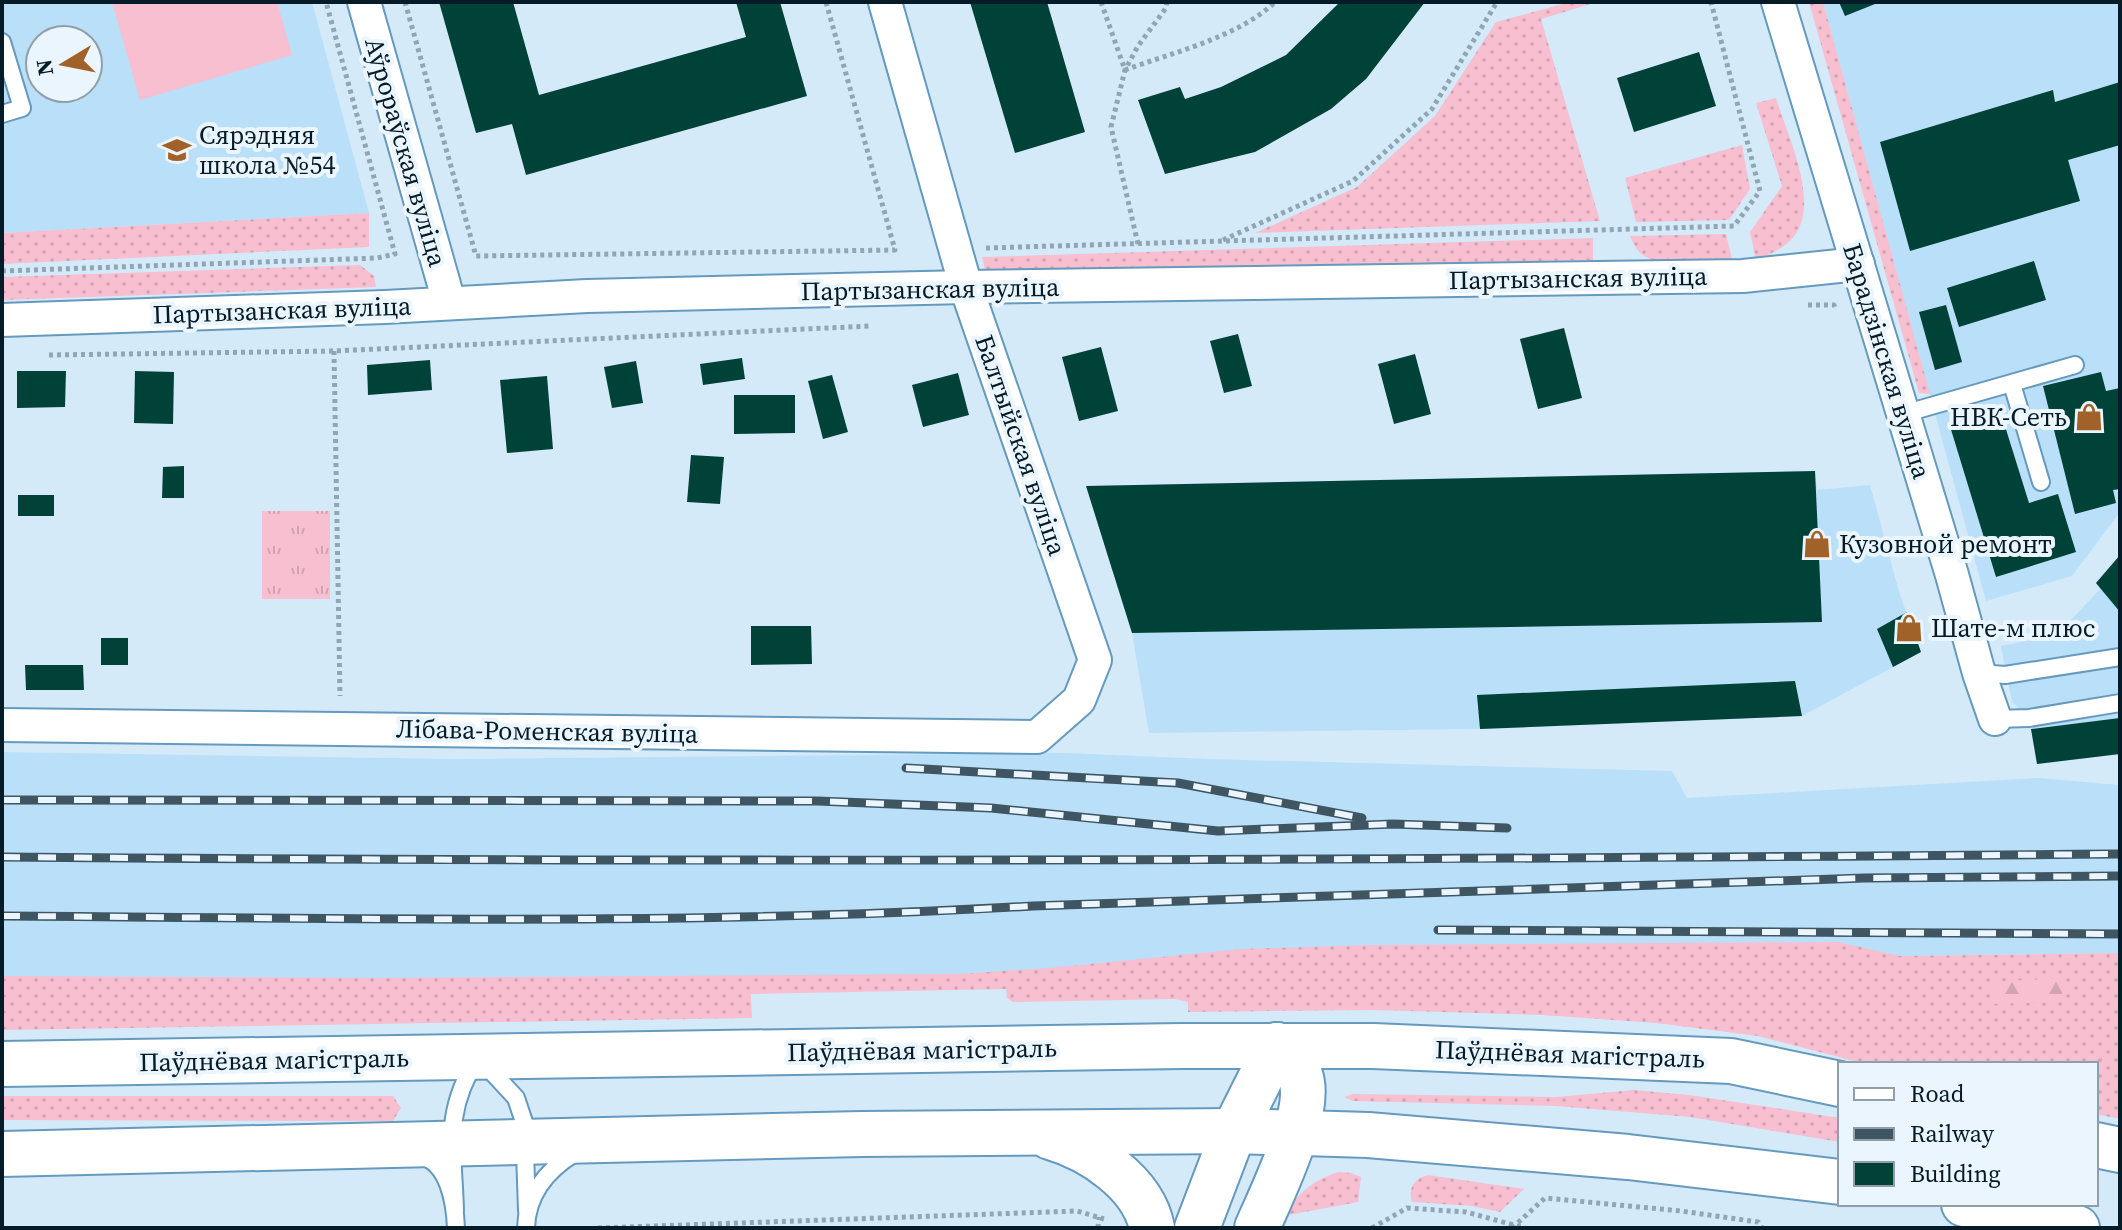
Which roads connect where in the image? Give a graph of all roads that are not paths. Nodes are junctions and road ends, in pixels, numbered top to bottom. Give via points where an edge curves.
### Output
1 (364, 2) edge
2 (885, 2) edge
3 (1778, 2) edge
4 (2, 42) edge
5 (2, 114) edge
6 (1858, 264) junction
7 (966, 287) junction
8 (449, 302) junction
9 (2, 320) edge
10 (2075, 365) dead end
11 (2012, 384) junction
12 (1903, 414) junction
13 (2041, 482) dead end
14 (2120, 657) edge
15 (1979, 673) junction
16 (1079, 700) joint
17 (2120, 703) edge
18 (1995, 719) joint
19 (2, 725) edge
20 (1277, 1045) junction
21 (478, 1057) junction
22 (2, 1064) edge
23 (1838, 1084) edge
24 (1234, 1131) junction
25 (1024, 1132) junction
26 (1296, 1132) junction
27 (622, 1139) junction
28 (524, 1142) junction
29 (453, 1143) junction
30 (376, 1145) junction
31 (2098, 1145) edge
32 (2120, 1150) edge
33 (2, 1154) edge
34 (1838, 1182) edge
35 (1973, 1206) edge
36 (455, 1210) junction
37 (527, 1211) junction
38 (456, 1228) edge
39 (526, 1228) edge
40 (1152, 1228) edge
41 (1197, 1228) edge
42 (1257, 1228) edge
43 (2077, 1228) edge

1 - 8 street, Аўрораўская вуліца
2 - 7 street, Балтыйская вуліца
3 - 6 street, Барадзінская вуліца
4 - 5 lane via 22,108
6 - 7 street, Партызанская вуліца via 1729,276
6 - 12 street, Барадзінская вуліца
7 - 8 street, Партызанская вуліца
7 - 16 street, Балтыйская вуліца via 1095,660
8 - 9 street, Партызанская вуліца
10 - 11 lane
11 - 12 lane
11 - 13 lane
12 - 15 street, Барадзінская вуліца
14 - 15 lane via 2005,675
15 - 18 street, Барадзінская вуліца
16 - 19 street, Лібава-Роменская вуліца via 1037,737
17 - 18 lane
20 - 21 main road, Паўднёвая магістраль
20 - 23 main road, Паўднёвая магістраль via 1731,1061
20 - 24 main road
20 - 26 main road via 1300,1074 1304,1090
21 - 22 main road, Паўднёвая магістраль
21 - 28 lane via 516,1098
21 - 29 lane via 456,1099
24 - 25 main road
24 - 26 main road
24 - 41 main road
25 - 27 main road
25 - 40 main road via 1086,1150 1126,1183 1145,1207
26 - 34 main road via 1613,1155
26 - 42 main road
27 - 28 main road
27 - 37 lane via 586,1147 558,1163 537,1187
28 - 29 main road
28 - 37 lane
29 - 30 main road
29 - 36 lane
30 - 33 main road
30 - 36 lane via 429,1158 449,1184
31 - 32 main road
35 - 43 main road
36 - 38 lane
37 - 39 lane

